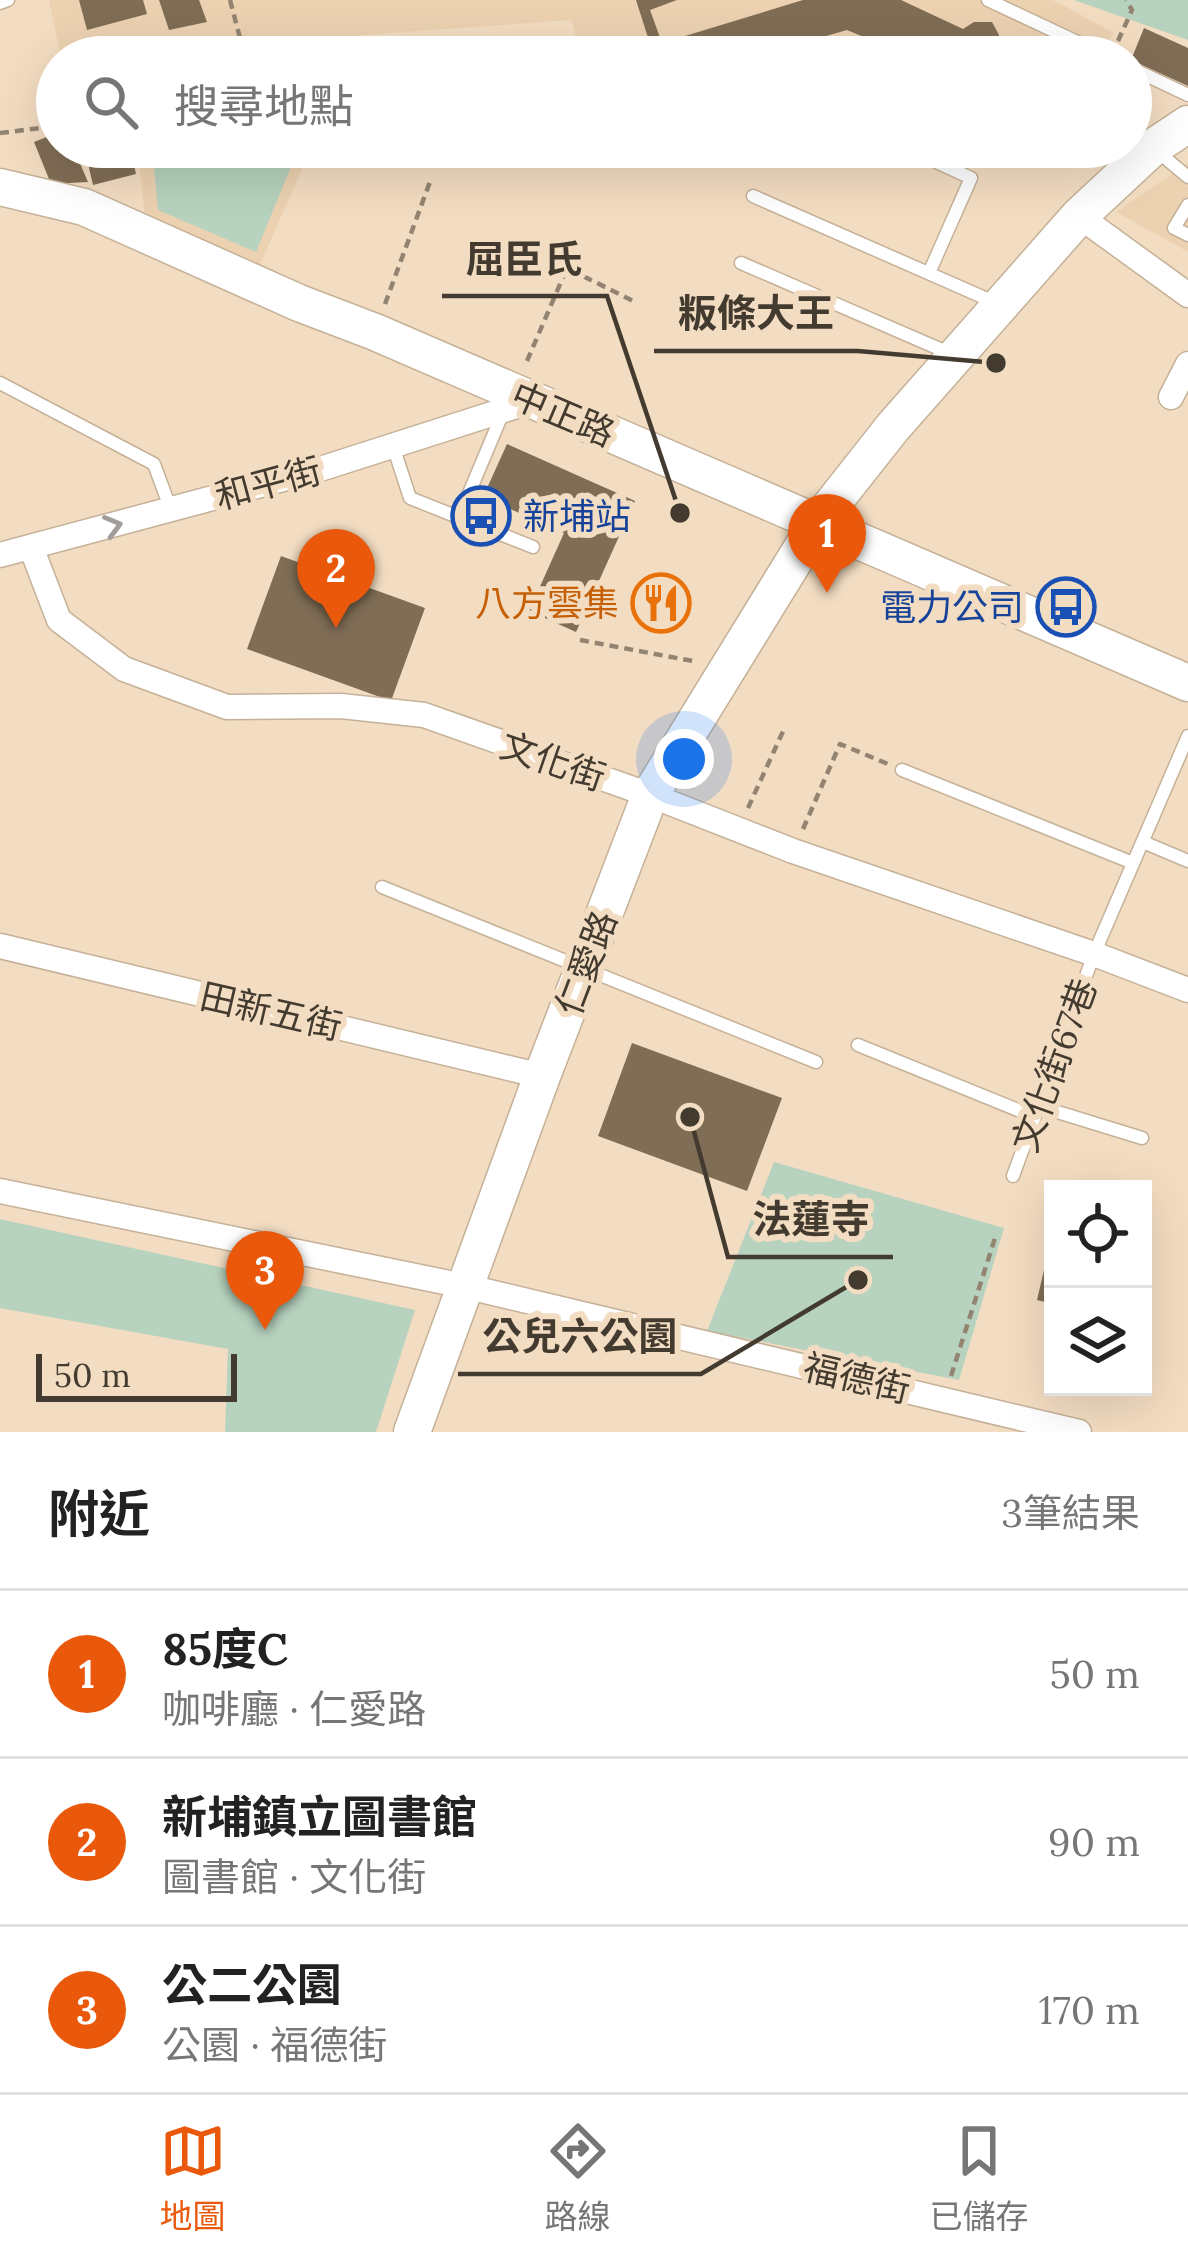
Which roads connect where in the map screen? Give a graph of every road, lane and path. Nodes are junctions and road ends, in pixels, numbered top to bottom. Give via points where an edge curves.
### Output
1 (230, 0) edge
2 (988, 0) edge
3 (1126, 0) edge
4 (239, 36) edge
5 (1065, 36) edge
6 (1120, 36) edge
7 (1152, 78) edge
8 (1188, 95) edge
9 (1188, 124) edge
10 (36, 129) edge
11 (0, 133) edge
12 (1152, 148) joint
13 (949, 168) edge
14 (1131, 168) edge
15 (1188, 177) edge
16 (431, 179) dead end
17 (0, 187) edge
18 (752, 196) dead end
19 (1188, 205) edge
20 (1079, 216) junction
21 (1188, 236) edge
22 (741, 262) dead end
23 (929, 273) junction
24 (1188, 295) edge
25 (633, 301) dead end
26 (1001, 304) junction
27 (375, 332) junction
28 (956, 356) junction
29 (1188, 364) edge
30 (0, 383) edge
31 (1171, 397) dead end
32 (516, 402) junction
33 (393, 446) junction
34 (171, 510) junction
35 (459, 517) junction
36 (818, 522) junction
37 (31, 547) junction
38 (533, 547) dead end
39 (0, 554) edge
40 (580, 640) dead end
41 (728, 668) junction
42 (1188, 682) edge
43 (785, 727) dead end
44 (1188, 736) edge
45 (902, 770) joint
46 (650, 795) junction
47 (738, 830) junction
48 (1142, 842) junction
49 (794, 851) junction
50 (1188, 861) edge
51 (1133, 863) junction
52 (382, 886) dead end
53 (0, 946) edge
54 (1094, 954) junction
55 (584, 969) junction
56 (1188, 990) edge
57 (858, 1045) dead end
58 (816, 1062) dead end
59 (542, 1076) junction
60 (1036, 1111) junction
61 (1142, 1138) dead end
62 (1013, 1175) dead end
63 (0, 1192) edge
64 (997, 1235) dead end
65 (464, 1286) junction
66 (944, 1399) junction
67 (412, 1432) edge
68 (1079, 1432) edge

1 - 4 path
2 - 5 lane
3 - 6 path via 1132,10
7 - 8 lane
9 - 12 main road, 仁愛路
10 - 11 path
12 - 15 lane
13 - 23 lane via 971,178
14 - 20 main road, 仁愛路
16 - 27 path
17 - 27 main road, 中正路 via 84,207
18 - 23 lane
19 - 21 lane via 1174,228
20 - 24 street
20 - 26 main road, 仁愛路
22 - 28 lane
23 - 26 lane
25 - 32 path via 567,268
26 - 28 main road, 仁愛路
27 - 32 main road, 中正路
28 - 36 main road, 仁愛路
29 - 31 street
30 - 34 lane via 154,464
32 - 33 street, 和平街
32 - 35 lane
32 - 36 main road, 中正路
33 - 34 street, 和平街
33 - 35 lane via 410,498
37 -> 34 street, 和平街
35 - 38 lane
36 - 41 main road, 仁愛路
36 - 42 main road, 中正路
37 - 39 street, 和平街
37 - 46 street, 文化街 via 58,620 124,669 226,707 341,706 424,716
40 - 41 path
41 - 46 main road, 仁愛路
43 - 47 path
44 - 48 lane, 文化街67巷
45 - 49 path via 840,744
45 - 51 lane
46 - 47 street, 文化街
46 - 55 main road, 仁愛路
47 - 49 street, 文化街
48 - 50 lane
48 - 51 lane, 文化街67巷
49 - 54 street, 文化街
51 - 54 lane, 文化街67巷
52 - 55 lane
53 - 59 street, 田新五街
54 - 56 street, 文化街
54 - 60 lane, 文化街67巷
55 - 58 lane
55 - 59 main road, 仁愛路
57 - 60 lane
59 - 65 main road, 仁愛路
60 - 61 lane
60 - 62 lane, 文化街67巷
63 - 65 street, 福德街
64 - 66 path
65 - 66 street, 福德街
65 - 67 main road, 仁愛路
66 - 68 street, 福德街

